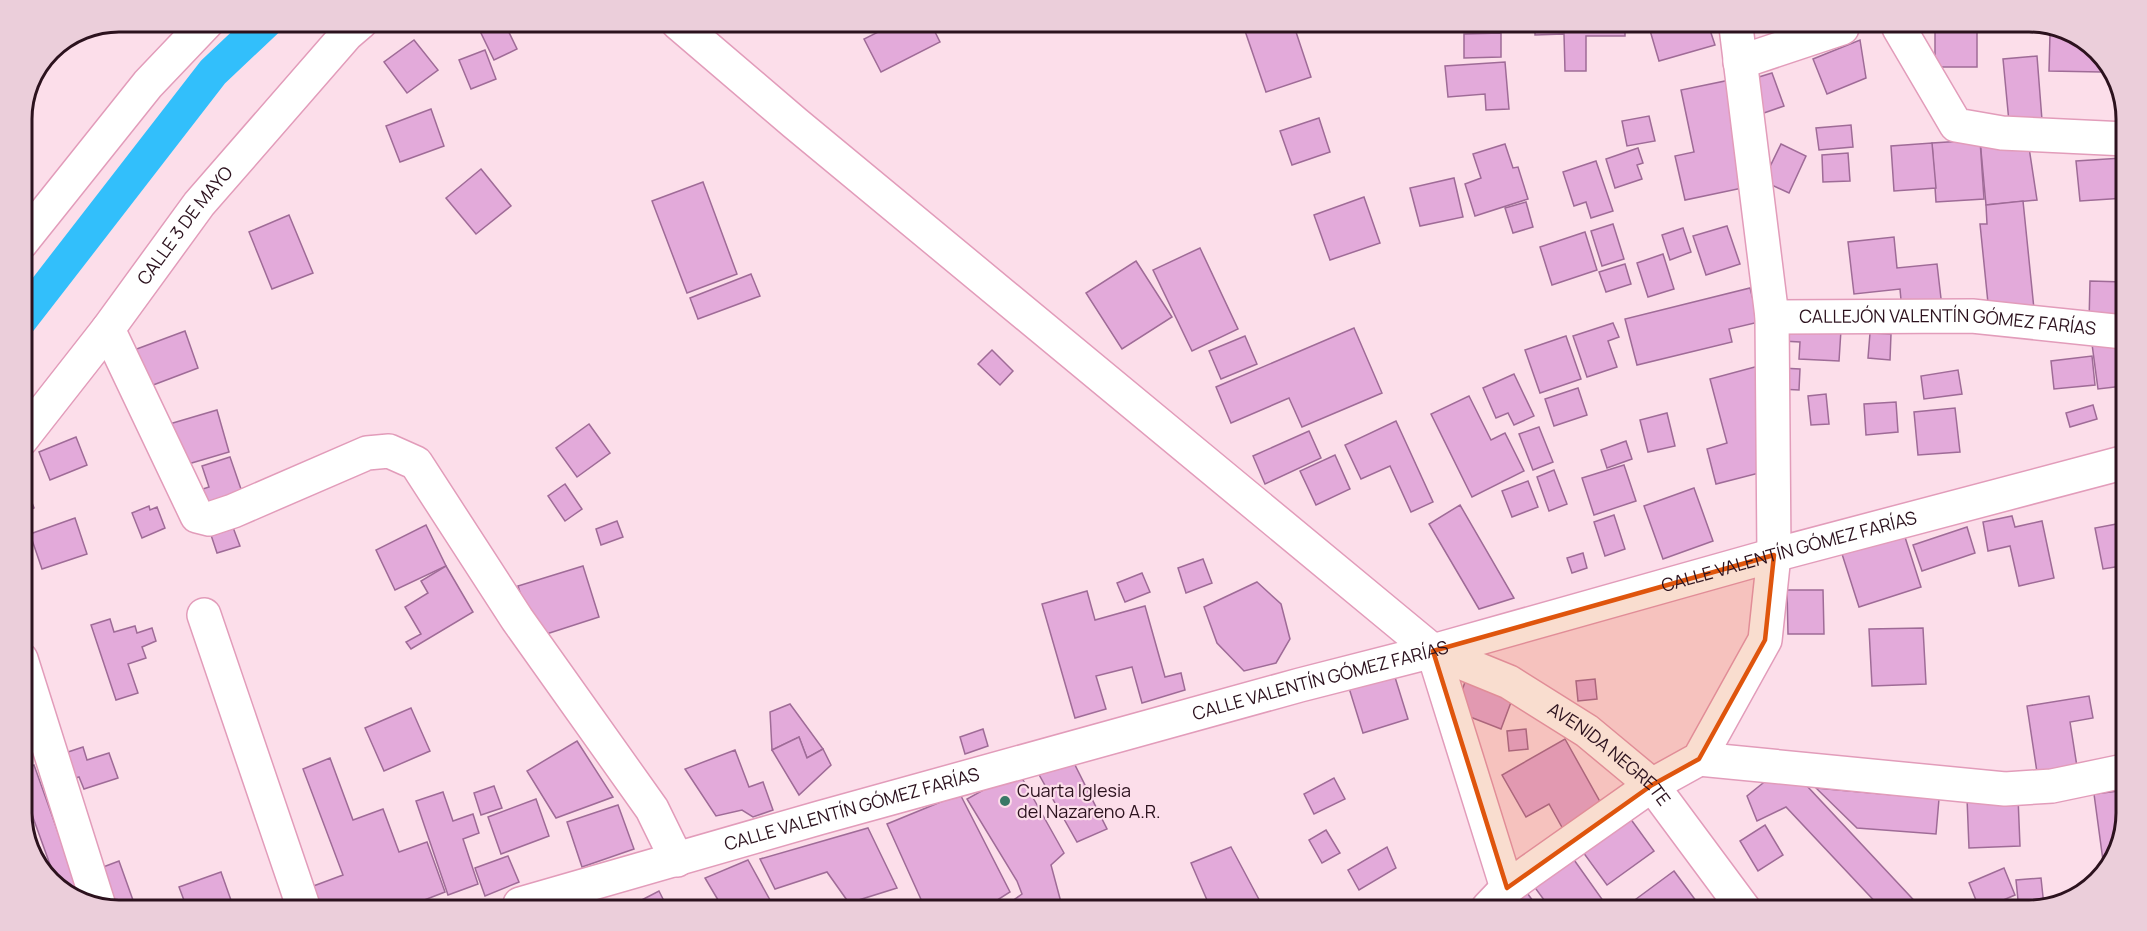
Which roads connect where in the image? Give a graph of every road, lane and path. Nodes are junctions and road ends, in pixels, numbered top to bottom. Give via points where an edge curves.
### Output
1 (197, 32) edge
2 (349, 32) edge
3 (688, 32) edge
4 (1737, 32) edge
5 (1830, 32) edge
6 (1901, 32) edge
7 (1740, 62) junction
8 (2115, 138) edge
9 (32, 229) edge
10 (1772, 317) junction
11 (108, 328) junction
12 (2115, 332) edge
13 (32, 426) edge
14 (2116, 466) edge
15 (1774, 555) junction
16 (204, 615) dead end
17 (1432, 651) junction
18 (32, 694) edge
19 (1699, 759) junction
20 (2116, 773) edge
21 (1652, 785) junction
22 (677, 860) junction
23 (96, 896) edge
24 (1497, 898) edge
25 (301, 900) edge
26 (534, 900) edge
27 (1737, 900) edge

1 - 9 street via 148,84
2 - 11 street, CALLE 3 DE MAYO via 199,204
3 - 17 street, AVENIDA NEGRETE
4 - 7 street
5 - 7 street
6 - 8 street via 1956,124 2002,133
7 - 10 street
10 - 12 street, CALLEJÓN VALENTÍN GÓMEZ FARÍAS via 1972,316
10 - 15 street
11 - 13 street, CALLE 3 DE MAYO
11 - 22 street via 197,516 209,519 233,511 367,453 389,451 416,464 517,619 652,809
14 - 15 street, CALLE VALENTÍN GÓMEZ FARÍAS
15 - 17 street, CALLE VALENTÍN GÓMEZ FARÍAS
15 - 19 street via 1765,639
16 - 25 street
17 - 21 street, AVENIDA NEGRETE via 1509,682 1587,731
17 - 22 street, CALLE VALENTÍN GÓMEZ FARÍAS
17 - 24 street
18 - 23 street
19 - 20 street via 2005,789 2052,786
19 - 21 street
21 - 24 street
21 - 27 street, AVENIDA NEGRETE
22 - 26 street, CALLE VALENTÍN GÓMEZ FARÍAS

